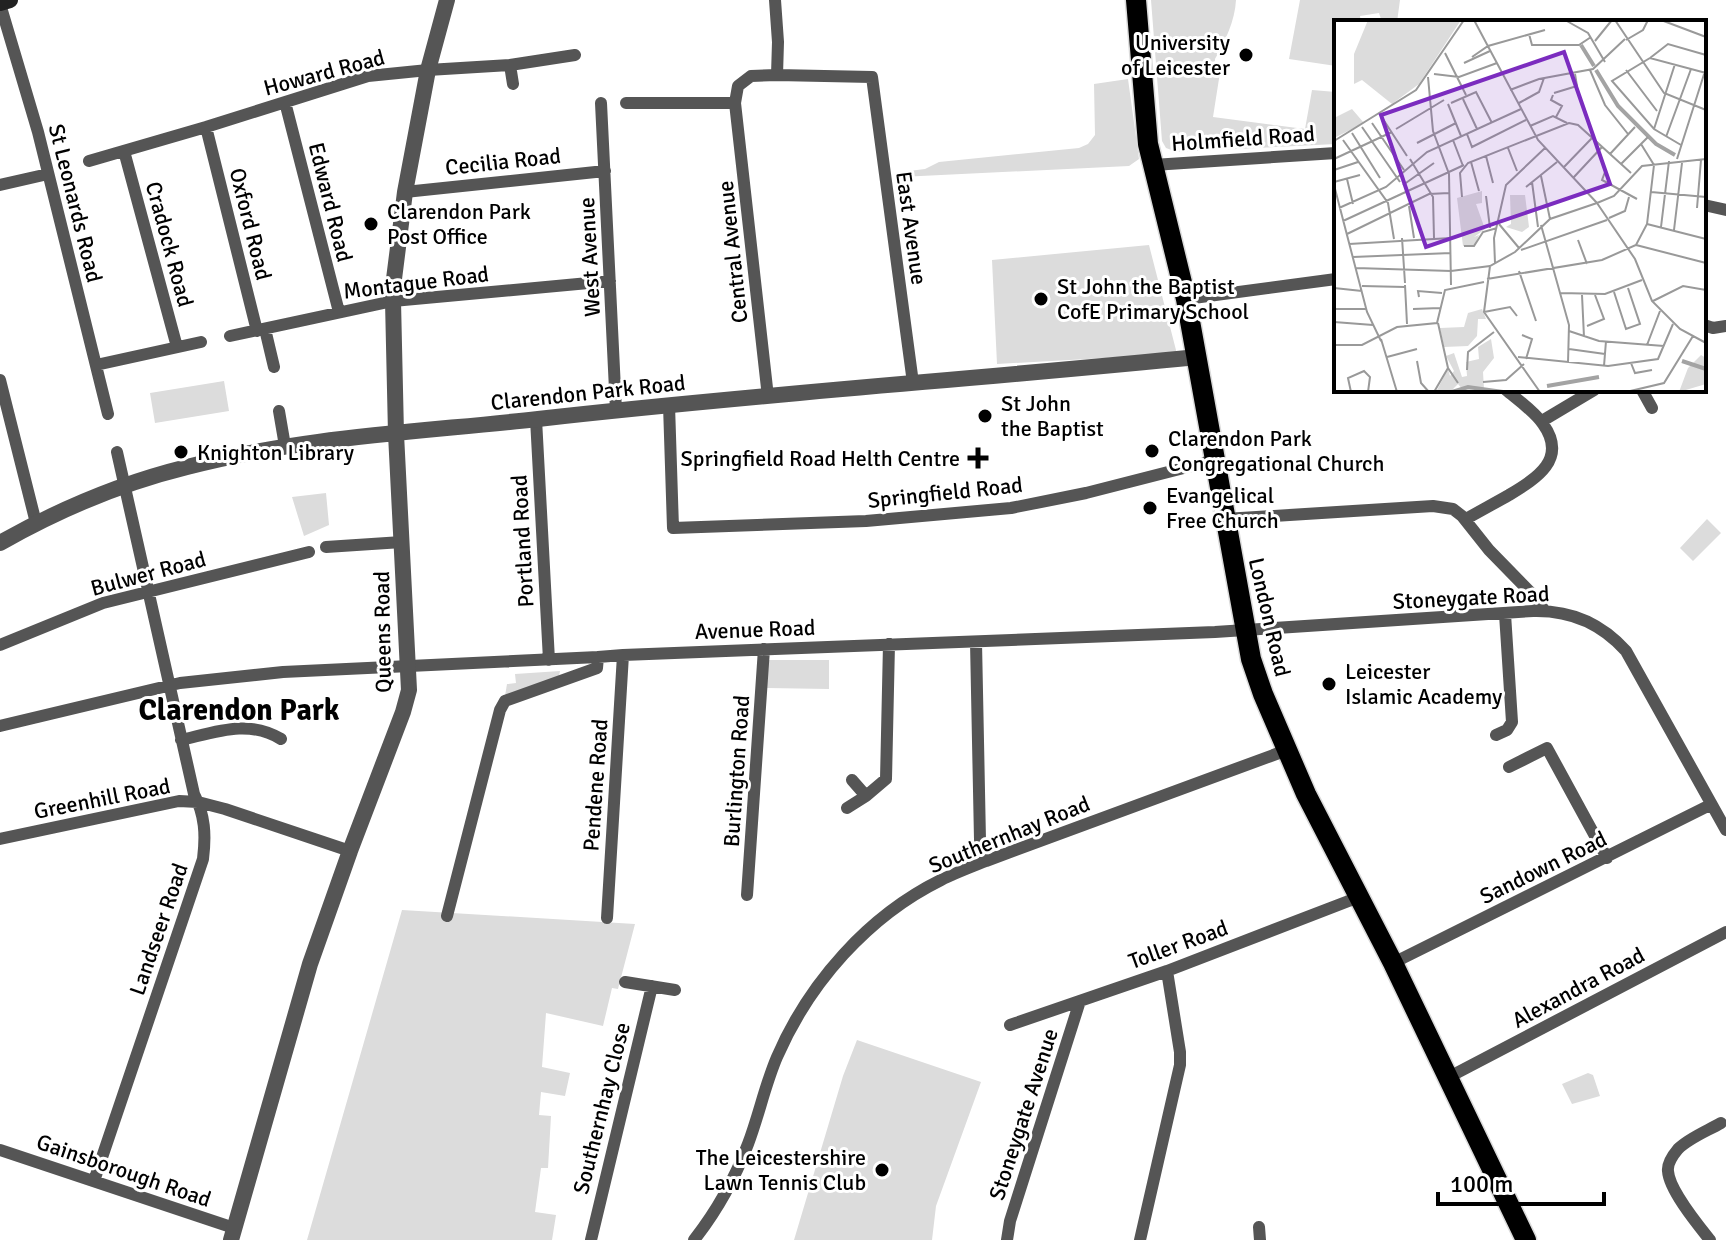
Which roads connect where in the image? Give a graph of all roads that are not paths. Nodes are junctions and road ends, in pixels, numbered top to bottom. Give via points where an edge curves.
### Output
1 (10, 0) edge
2 (447, 0) edge
3 (775, 0) edge
4 (1136, 0) edge
5 (0, 3) edge
6 (575, 55) dead end
7 (510, 65) junction
8 (428, 70) junction
9 (777, 75) junction
10 (513, 84) dead end
11 (285, 102) junction
12 (601, 103) dead end
13 (626, 103) dead end
14 (735, 103) junction
15 (206, 127) junction
16 (124, 151) junction
17 (1334, 153) edge
18 (89, 161) dead end
19 (1153, 165) junction
20 (605, 171) junction
21 (48, 174) junction
22 (0, 185) edge
23 (405, 192) junction
24 (1706, 205) edge
25 (1726, 210) edge
26 (1334, 279) edge
27 (610, 281) junction
28 (1186, 299) junction
29 (393, 301) junction
30 (339, 312) junction
31 (1706, 326) edge
32 (1726, 326) edge
33 (261, 330) junction
34 (230, 336) dead end
35 (201, 342) dead end
36 (177, 347) junction
37 (1197, 357) junction
38 (96, 365) junction
39 (274, 367) dead end
40 (0, 380) edge
41 (913, 383) junction
42 (1508, 392) edge
43 (1591, 392) edge
44 (1643, 392) edge
45 (768, 397) junction
46 (669, 405) junction
47 (1652, 408) dead end
48 (616, 410) junction
49 (279, 411) dead end
50 (108, 414) dead end
51 (536, 419) junction
52 (1542, 421) junction
53 (396, 434) junction
54 (285, 446) junction
55 (117, 452) dead end
56 (1215, 460) junction
57 (125, 486) junction
58 (1225, 519) junction
59 (1466, 519) junction
60 (36, 523) junction
61 (402, 542) junction
62 (0, 543) edge
63 (326, 547) dead end
64 (309, 552) dead end
65 (147, 592) junction
66 (1545, 611) junction
67 (1505, 614) junction
68 (1245, 629) junction
69 (976, 642) junction
70 (889, 644) junction
71 (0, 645) edge
72 (764, 649) junction
73 (623, 655) junction
74 (598, 657) junction
75 (549, 660) junction
76 (409, 665) junction
77 (169, 686) junction
78 (0, 726) edge
79 (1496, 735) dead end
80 (281, 739) dead end
81 (181, 740) junction
82 (1287, 750) junction
83 (1509, 767) dead end
84 (852, 780) dead end
85 (866, 796) junction
86 (198, 802) junction
87 (1710, 805) junction
88 (847, 808) dead end
89 (1726, 830) edge
90 (0, 839) edge
91 (350, 851) junction
92 (1607, 858) junction
93 (986, 861) junction
94 (747, 895) dead end
95 (1359, 897) junction
96 (447, 916) dead end
97 (607, 918) dead end
98 (1726, 932) edge
99 (1393, 963) junction
100 (1167, 971) junction
101 (625, 982) dead end
102 (652, 986) junction
103 (675, 990) dead end
104 (1080, 1001) junction
105 (1010, 1025) dead end
106 (1449, 1077) junction
107 (1721, 1123) dead end
108 (0, 1150) edge
109 (94, 1181) junction
110 (233, 1234) edge
111 (591, 1240) edge
112 (694, 1240) edge
113 (1007, 1240) edge
114 (1140, 1240) edge
115 (1526, 1240) edge
116 (1710, 1240) edge

1 - 5 main road
2 - 8 street, Queens Road
3 - 9 street
4 - 19 main road, London Road
5 - 21 street, St Leonards Road
6 - 7 street, Howard Road
7 - 8 street, Howard Road
7 - 10 street
8 - 11 street, Howard Road via 368,76
8 - 23 street, Queens Road
9 - 14 street via 751,76 738,86
9 - 41 street, East Avenue via 872,77
11 - 15 street, Howard Road
11 - 30 street, Edward Road
12 - 20 street, West Avenue
13 - 14 street
14 - 45 street, Central Avenue
15 - 16 street, Howard Road
15 - 33 street, Oxford Road
16 - 18 street, Howard Road
16 - 36 street, Cradock Road
17 - 19 street, Holmfield Road
19 - 28 main road, London Road
20 - 23 street, Cecilia Road
20 - 27 street, West Avenue
21 - 22 street
21 - 38 street, St Leonards Road
23 - 29 street, Queens Road
24 - 25 street
26 - 28 street
27 - 29 street, Montague Road
27 - 48 street, West Avenue
28 - 37 main road, London Road
29 - 30 street, Montague Road
29 - 53 street, Queens Road
30 - 33 street, Montague Road
31 - 32 street
33 - 34 street, Montague Road
33 - 39 street, Oxford Road
35 - 36 street
36 - 38 street
37 - 41 street, Clarendon Park Road
37 - 56 main road, London Road
38 - 50 street, St Leonards Road
40 - 60 street
41 - 45 street, Clarendon Park Road
42 - 52 street
43 - 52 street
44 - 47 street
45 - 46 street, Clarendon Park Road
46 - 48 street, Clarendon Park Road
46 - 56 street, Springfield Road via 673,528 866,521 1011,508
48 - 51 street, Clarendon Park Road
49 - 54 street
51 - 53 street, Clarendon Park Road
51 - 75 street, Portland Road
52 - 59 street via 1552,443 1546,469
53 - 54 street, Clarendon Park Road
53 - 61 street, Queens Road
54 - 57 street, Clarendon Park Road
55 - 57 street
56 - 58 main road, London Road
57 - 60 street, Clarendon Park Road
57 - 65 street
58 - 59 street via 1433,506 1453,509
58 - 68 main road, London Road
59 - 66 street
60 - 62 street, Clarendon Park Road
61 - 63 street
61 - 76 street, Queens Road
64 - 65 street, Bulwer Road
65 - 71 street, Bulwer Road via 103,603
65 - 77 street
66 - 67 street, Stoneygate Road
66 - 87 street, Stoneygate Road via 1590,622 1626,651
67 - 68 street, Stoneygate Road
67 - 79 street via 1512,722
68 - 69 street, Avenue Road
68 - 82 main road, London Road via 1263,694
69 - 70 street, Avenue Road
69 - 93 street via 980,840
70 - 72 street, Avenue Road
70 - 85 street via 886,779
72 - 73 street, Avenue Road
72 - 94 street, Burlington Road
73 - 74 street, Avenue Road
73 - 97 street, Pendene Road
74 - 75 street, Avenue Road
74 - 96 street via 597,668 505,701
75 - 76 street, Avenue Road
76 - 77 street, Avenue Road via 283,672
76 - 91 street, Queens Road via 403,712
77 - 78 street, Avenue Road
77 - 81 street, Landseer Road
80 - 81 street via 247,727
81 - 86 street, Landseer Road
82 - 93 street, Southernhay Road
82 - 95 main road, London Road
83 - 92 street via 1547,748
84 - 85 street
85 - 88 street
86 - 90 street, Greenhill Road via 179,801
86 - 91 street, Greenhill Road
86 - 109 street, Landseer Road via 204,824 203,859
87 - 89 street, Stoneygate Road
87 - 92 street, Sandown Road
91 - 110 street, Queens Road via 310,964
92 - 99 street, Sandown Road
93 - 112 street, Southernhay Road via 901,904 826,975 777,1056 736,1171
95 - 99 main road, London Road
95 - 100 street, Toller Road
98 - 106 street, Alexandra Road
99 - 106 main road, London Road
100 - 104 street, Toller Road
100 - 114 street via 1180,1065
101 - 102 street
102 - 103 street
102 - 111 street, Southernhay Close
104 - 105 street, Toller Road
104 - 113 street, Stoneygate Avenue
106 - 115 main road, London Road
107 - 116 street via 1682,1145 1668,1165 1670,1181
108 - 109 street, Gainsborough Road
109 - 110 street, Gainsborough Road

